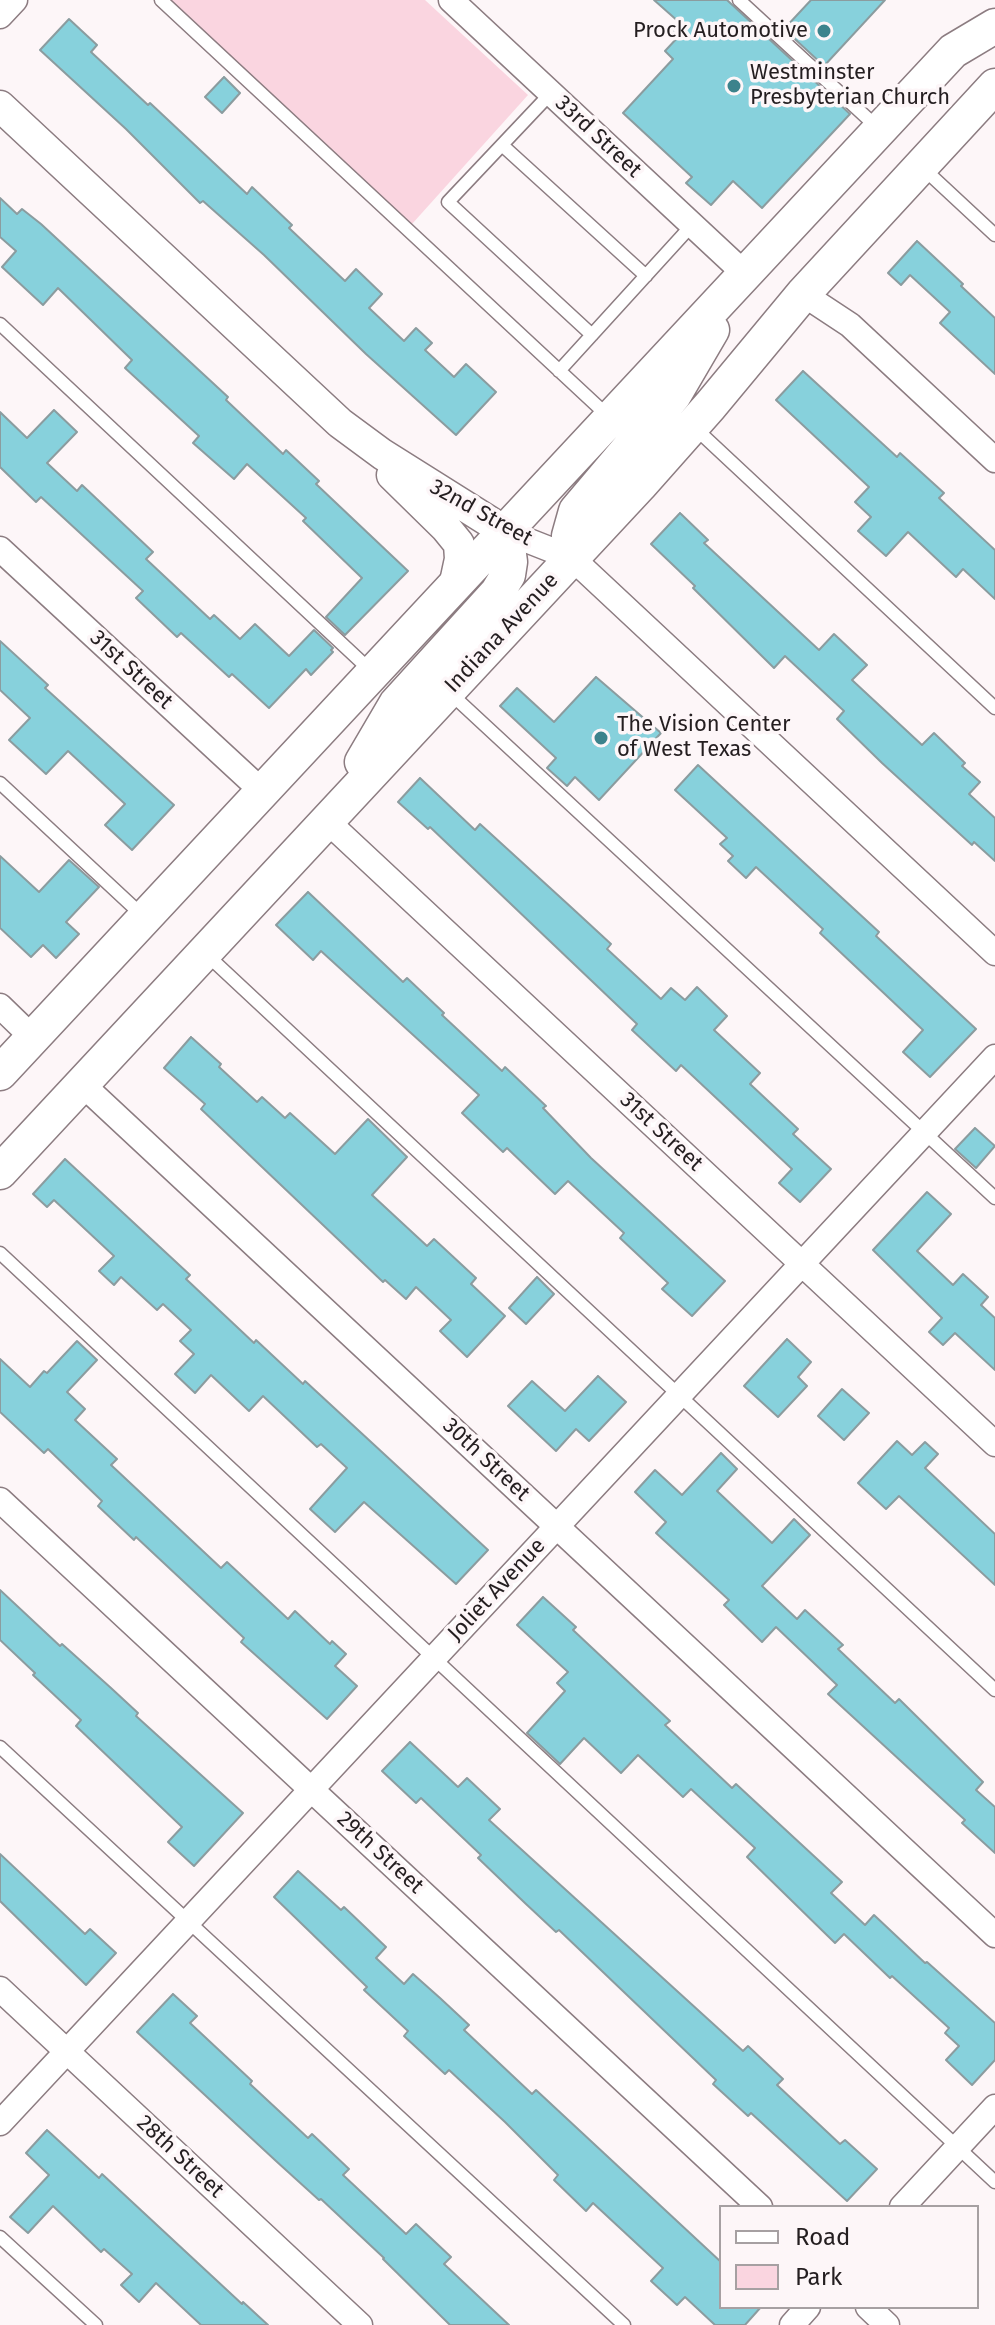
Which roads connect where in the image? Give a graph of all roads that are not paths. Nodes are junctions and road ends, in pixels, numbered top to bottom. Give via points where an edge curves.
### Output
1 (15, 0) edge
2 (161, 0) edge
3 (451, 0) edge
4 (739, 0) edge
5 (0, 16) edge
6 (995, 26) edge
7 (995, 86) edge
8 (551, 93) junction
9 (0, 106) edge
10 (879, 130) junction
11 (502, 145) junction
12 (921, 166) junction
13 (692, 225) junction
14 (995, 235) edge
15 (745, 274) junction
16 (646, 276) junction
17 (803, 294) junction
18 (0, 324) edge
19 (592, 335) junction
20 (559, 371) junction
21 (610, 419) junction
22 (340, 423) junction
23 (693, 426) junction
24 (995, 460) edge
25 (506, 532) junction
26 (0, 549) edge
27 (572, 558) junction
28 (454, 587) junction
29 (373, 673) junction
30 (448, 691) junction
31 (995, 708) edge
32 (0, 783) edge
33 (263, 792) junction
34 (327, 821) junction
35 (145, 918) junction
36 (204, 953) junction
37 (995, 953) edge
38 (0, 1006) edge
39 (33, 1038) junction
40 (995, 1057) edge
41 (0, 1073) edge
42 (82, 1084) junction
43 (924, 1132) junction
44 (0, 1172) edge
45 (995, 1198) edge
46 (0, 1253) edge
47 (802, 1264) junction
48 (678, 1396) junction
49 (995, 1444) edge
50 (0, 1500) edge
51 (557, 1526) junction
52 (435, 1657) junction
53 (995, 1690) edge
54 (0, 1747) edge
55 (311, 1789) junction
56 (189, 1920) junction
57 (995, 1935) edge
58 (0, 1989) edge
59 (67, 2051) junction
60 (995, 2107) edge
61 (0, 2123) edge
62 (957, 2147) junction
63 (995, 2182) edge
64 (758, 2205) edge
65 (904, 2205) edge
66 (0, 2237) edge
67 (806, 2309) edge
68 (870, 2309) edge
69 (96, 2325) edge
70 (360, 2325) edge
71 (624, 2325) edge
72 (792, 2325) edge
73 (887, 2325) edge

1 - 5 street
2 - 20 lane
3 - 8 street, 33rd Street
4 - 10 lane
6 - 10 main road via 953,51
7 - 12 main road, Indiana Avenue
8 - 11 lane
8 - 13 street, 33rd Street
9 - 22 street, 32nd Street
10 - 15 main road
11 - 16 lane
11 - 19 lane via 448,202
12 - 14 lane
12 - 17 main road, Indiana Avenue
13 - 15 street, 33rd Street
13 - 16 lane
15 - 21 main road
15 - 27 main road via 674,395 576,511 569,536
16 - 19 lane
17 - 23 main road, Indiana Avenue
17 - 24 street via 850,325
18 - 29 lane
19 - 20 lane
20 - 21 lane
21 - 25 main road
22 - 25 street, 32nd Street
22 - 28 street via 454,536 460,552
23 - 27 main road, Indiana Avenue
23 - 31 lane
25 - 27 street, 32nd Street
25 - 28 main road
25 - 34 main road via 510,562 502,584 396,704
26 - 33 street, 31st Street
27 - 30 main road, Indiana Avenue
27 - 37 street, 32nd Street
28 - 29 main road
29 - 33 main road
30 - 34 main road, Indiana Avenue
30 - 43 lane
32 - 35 lane
33 - 35 main road
34 - 36 main road, Indiana Avenue
34 - 47 street, 31st Street
35 - 39 main road
36 - 42 main road, Indiana Avenue
36 - 48 lane
38 - 39 street
39 - 41 main road
40 - 43 street, Joliet Avenue
42 - 44 main road, Indiana Avenue
42 - 51 street, 30th Street
43 - 45 lane
43 - 47 street, Joliet Avenue
46 - 52 lane
47 - 48 street, Joliet Avenue
47 - 49 street, 31st Street
48 - 51 street, Joliet Avenue
48 - 53 lane
50 - 55 street, 29th Street
51 - 52 street, Joliet Avenue
51 - 57 street, 30th Street
52 - 55 street, Joliet Avenue
52 - 62 lane
54 - 56 lane
55 - 56 street, Joliet Avenue
55 - 64 street, 29th Street
56 - 59 street, Joliet Avenue
56 - 71 lane
58 - 59 street, 28th Street
59 - 61 street, Joliet Avenue
59 - 70 street, 28th Street
60 - 62 street
62 - 63 lane
62 - 65 street
66 - 69 lane
67 - 72 street
68 - 73 street

